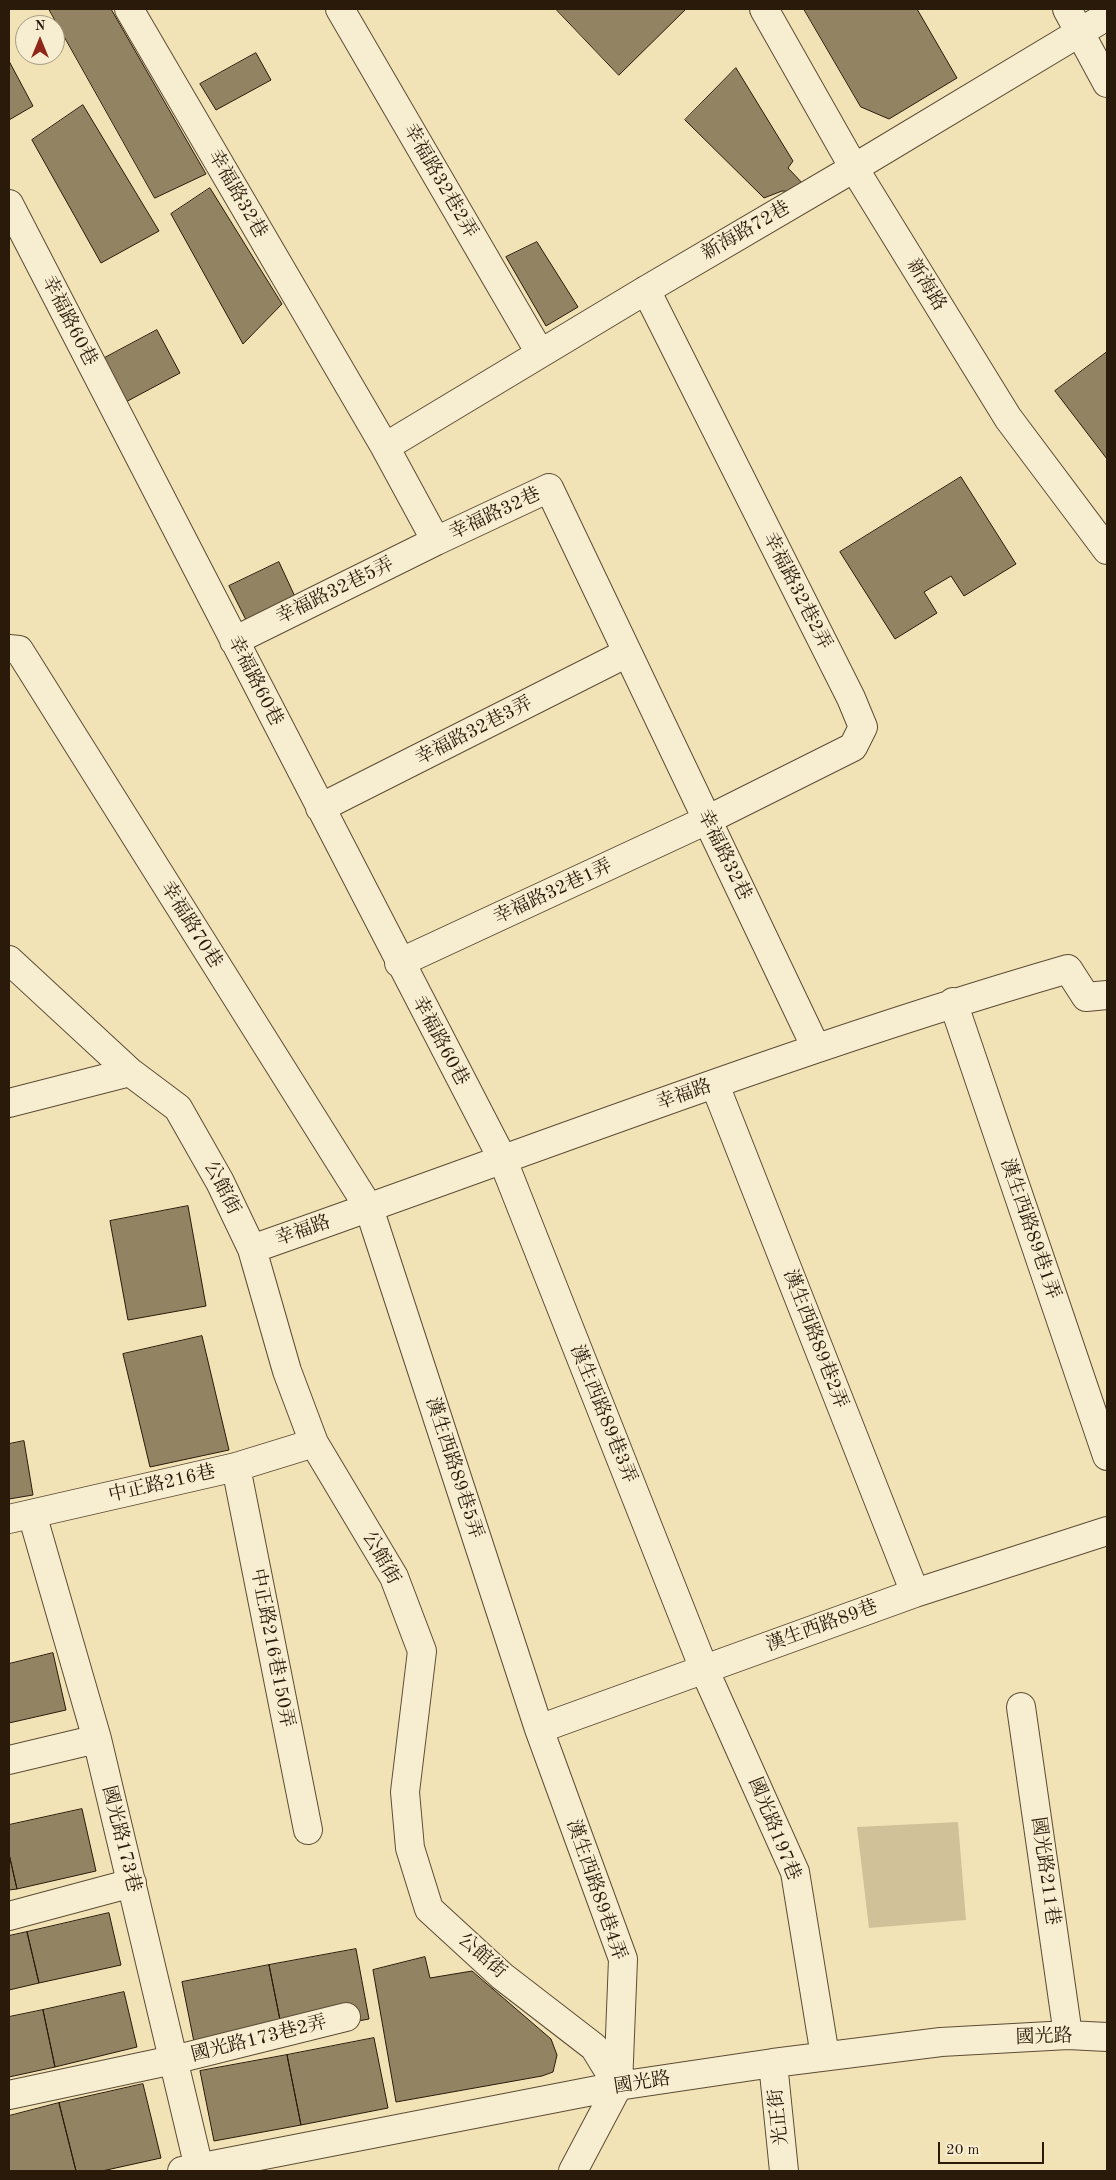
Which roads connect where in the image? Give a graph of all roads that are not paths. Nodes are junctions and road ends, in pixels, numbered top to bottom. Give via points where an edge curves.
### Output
1 (129, 9) edge
2 (340, 9) edge
3 (764, 9) edge
4 (1107, 16) edge
5 (1074, 20) edge
6 (1107, 83) edge
7 (854, 168) junction
8 (9, 204) edge
9 (646, 290) junction
10 (540, 352) junction
11 (385, 447) junction
12 (436, 541) junction
13 (1107, 550) edge
14 (234, 641) junction
15 (9, 649) edge
16 (627, 653) junction
17 (320, 808) junction
18 (707, 820) junction
19 (9, 960) edge
20 (399, 963) junction
21 (1107, 995) edge
22 (953, 1002) junction
23 (816, 1048) junction
24 (130, 1072) junction
25 (715, 1085) junction
26 (9, 1103) edge
27 (502, 1158) junction
28 (369, 1208) junction
29 (252, 1249) junction
30 (314, 1443) junction
31 (1107, 1456) edge
32 (236, 1467) junction
33 (20, 1516) edge
34 (1107, 1531) edge
35 (915, 1593) junction
36 (704, 1669) junction
37 (1022, 1707) dead end
38 (539, 1728) junction
39 (97, 1739) junction
40 (9, 1760) edge
41 (308, 1830) dead end
42 (132, 1883) junction
43 (9, 1916) edge
44 (346, 2018) dead end
45 (1068, 2034) junction
46 (1107, 2037) edge
47 (825, 2056) junction
48 (173, 2060) junction
49 (773, 2063) junction
50 (618, 2086) junction
51 (9, 2095) edge
52 (191, 2169) edge
53 (573, 2171) edge
54 (784, 2171) edge

1 - 11 street, 幸福路32巷
2 - 10 street, 幸福路32巷2弄
3 - 7 street, 新海路
4 - 5 street, 新海路72巷
5 - 6 street
5 - 7 street, 新海路72巷
7 - 9 street, 新海路72巷
7 - 13 street, 新海路 via 1008,418
8 - 14 street, 幸福路60巷
9 - 10 street, 新海路72巷
9 - 18 street, 幸福路32巷2弄 via 863,727 853,748
10 - 11 street, 新海路72巷
11 - 12 street, 幸福路32巷
12 - 14 street, 幸福路32巷5弄
12 - 16 street, 幸福路32巷 via 548,488
14 - 17 street, 幸福路60巷
15 - 28 street, 幸福路70巷 via 19,650
16 - 17 street, 幸福路32巷3弄
16 - 18 street, 幸福路32巷
17 - 20 street, 幸福路60巷
18 - 20 street, 幸福路32巷1弄
18 - 23 street, 幸福路32巷
19 - 24 street, 公館街
20 - 27 street, 幸福路60巷
21 - 22 street, 幸福路 via 1086,997 1068,969
22 - 23 street, 幸福路
22 - 31 street, 漢生西路89巷1弄
23 - 25 street, 幸福路
24 - 26 street
24 - 29 street, 公館街 via 178,1108 220,1182
25 - 27 street, 幸福路
25 - 35 street, 漢生西路89巷2弄
27 - 28 street, 幸福路
27 - 36 street, 漢生西路89巷3弄
28 - 29 street, 幸福路
28 - 38 street, 漢生西路89巷5弄
29 - 30 street, 公館街 via 287,1371
30 - 32 street, 中正路216巷
30 - 50 street, 公館街 via 394,1577 422,1651 405,1792 410,1848 429,1909 502,1976 594,2047
32 - 33 street, 中正路216巷
32 - 41 street, 中正路216巷150弄
33 - 39 street, 國光路173巷
34 - 35 street, 漢生西路89巷
35 - 36 street, 漢生西路89巷
36 - 38 street, 漢生西路89巷
36 - 47 street, 國光路197巷 via 795,1872
37 - 45 street, 國光路211巷
38 - 50 street, 漢生西路89巷4弄 via 623,1959
39 - 40 street
39 - 42 street, 國光路173巷
42 - 43 street
42 - 48 street, 國光路173巷
44 - 48 street, 國光路173巷2弄
45 - 46 street, 國光路
45 - 47 street, 國光路 via 940,2042
47 - 49 street, 國光路
48 - 51 street, 國光路173巷2弄
48 - 52 street, 國光路173巷
49 - 50 street, 國光路
49 - 54 street, 光正街
50 - 52 street, 國光路
50 - 53 street

